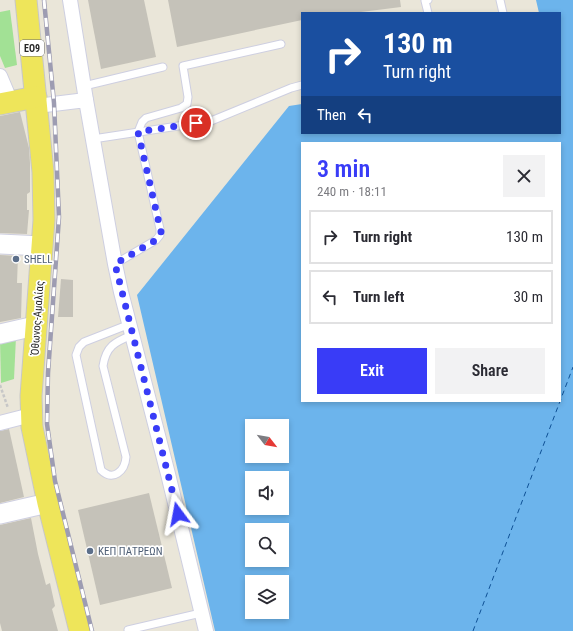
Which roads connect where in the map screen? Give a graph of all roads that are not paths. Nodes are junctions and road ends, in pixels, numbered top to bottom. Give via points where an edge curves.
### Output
1 (26, 0) edge
2 (70, 0) edge
3 (428, 0) edge
4 (500, 0) edge
5 (428, 12) edge
6 (503, 12) edge
7 (281, 44) dead end
8 (163, 67) dead end
9 (0, 76) edge
10 (301, 85) edge
11 (85, 93) junction
12 (36, 101) junction
13 (5, 103) edge
14 (138, 132) junction
15 (93, 139) junction
16 (0, 244) edge
17 (42, 246) junction
18 (115, 264) junction
19 (35, 326) junction
20 (131, 329) junction
21 (0, 334) edge
22 (15, 420) edge
23 (48, 503) junction
24 (0, 514) edge
25 (201, 613) junction
26 (128, 630) edge
27 (80, 631) edge
28 (206, 631) edge

1 - 12 main road, Όθωνος-Αμαλίας / ΕΟ9
2 - 11 street
3 - 5 lane via 425,1
4 - 6 lane
7 - 14 lane via 183,66 187,104 146,118
8 - 11 lane
9 - 13 street
10 - 14 lane via 211,121
11 - 12 street
11 - 15 street
12 - 13 main road
12 - 17 main road, Όθωνος-Αμαλίας via 43,172
14 - 15 lane
14 - 18 lane via 161,232 156,240
15 - 18 street
16 - 17 street
17 - 19 main road, Όθωνος-Αμαλίας
18 - 20 street
19 - 21 street
19 - 22 main road, Όθωνος-Αμαλίας via 31,396
20 - 20 lane via 84,342 76,355 101,470 110,475 122,470 126,457 103,366 104,358 115,342
20 - 25 street
22 - 23 main road, Όθωνος-Αμαλίας via 32,427
23 - 24 street
23 - 27 main road, Όθωνος-Αμαλίας
25 - 26 lane
25 - 28 street

